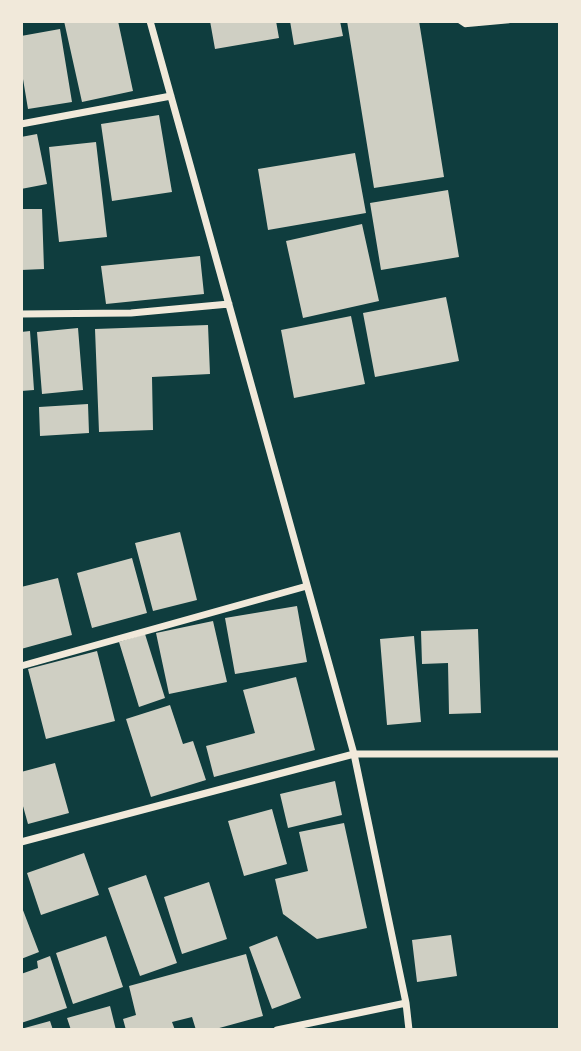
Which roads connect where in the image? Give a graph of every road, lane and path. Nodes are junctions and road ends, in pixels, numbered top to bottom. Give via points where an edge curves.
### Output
1 (150, 21) edge
2 (459, 21) edge
3 (509, 21) edge
4 (171, 96) junction
5 (21, 124) edge
6 (229, 304) junction
7 (21, 314) edge
8 (307, 586) junction
9 (21, 666) edge
10 (354, 754) junction
11 (560, 754) edge
12 (21, 842) edge
13 (406, 1003) junction
14 (276, 1030) edge
15 (409, 1030) edge

1 - 4 street
2 - 3 path via 465,25
4 - 5 street
4 - 6 street
6 - 7 street via 131,313
6 - 8 street
8 - 9 street
8 - 10 street
10 - 11 street
10 - 12 street
10 - 13 street
13 - 14 street
13 - 15 street

